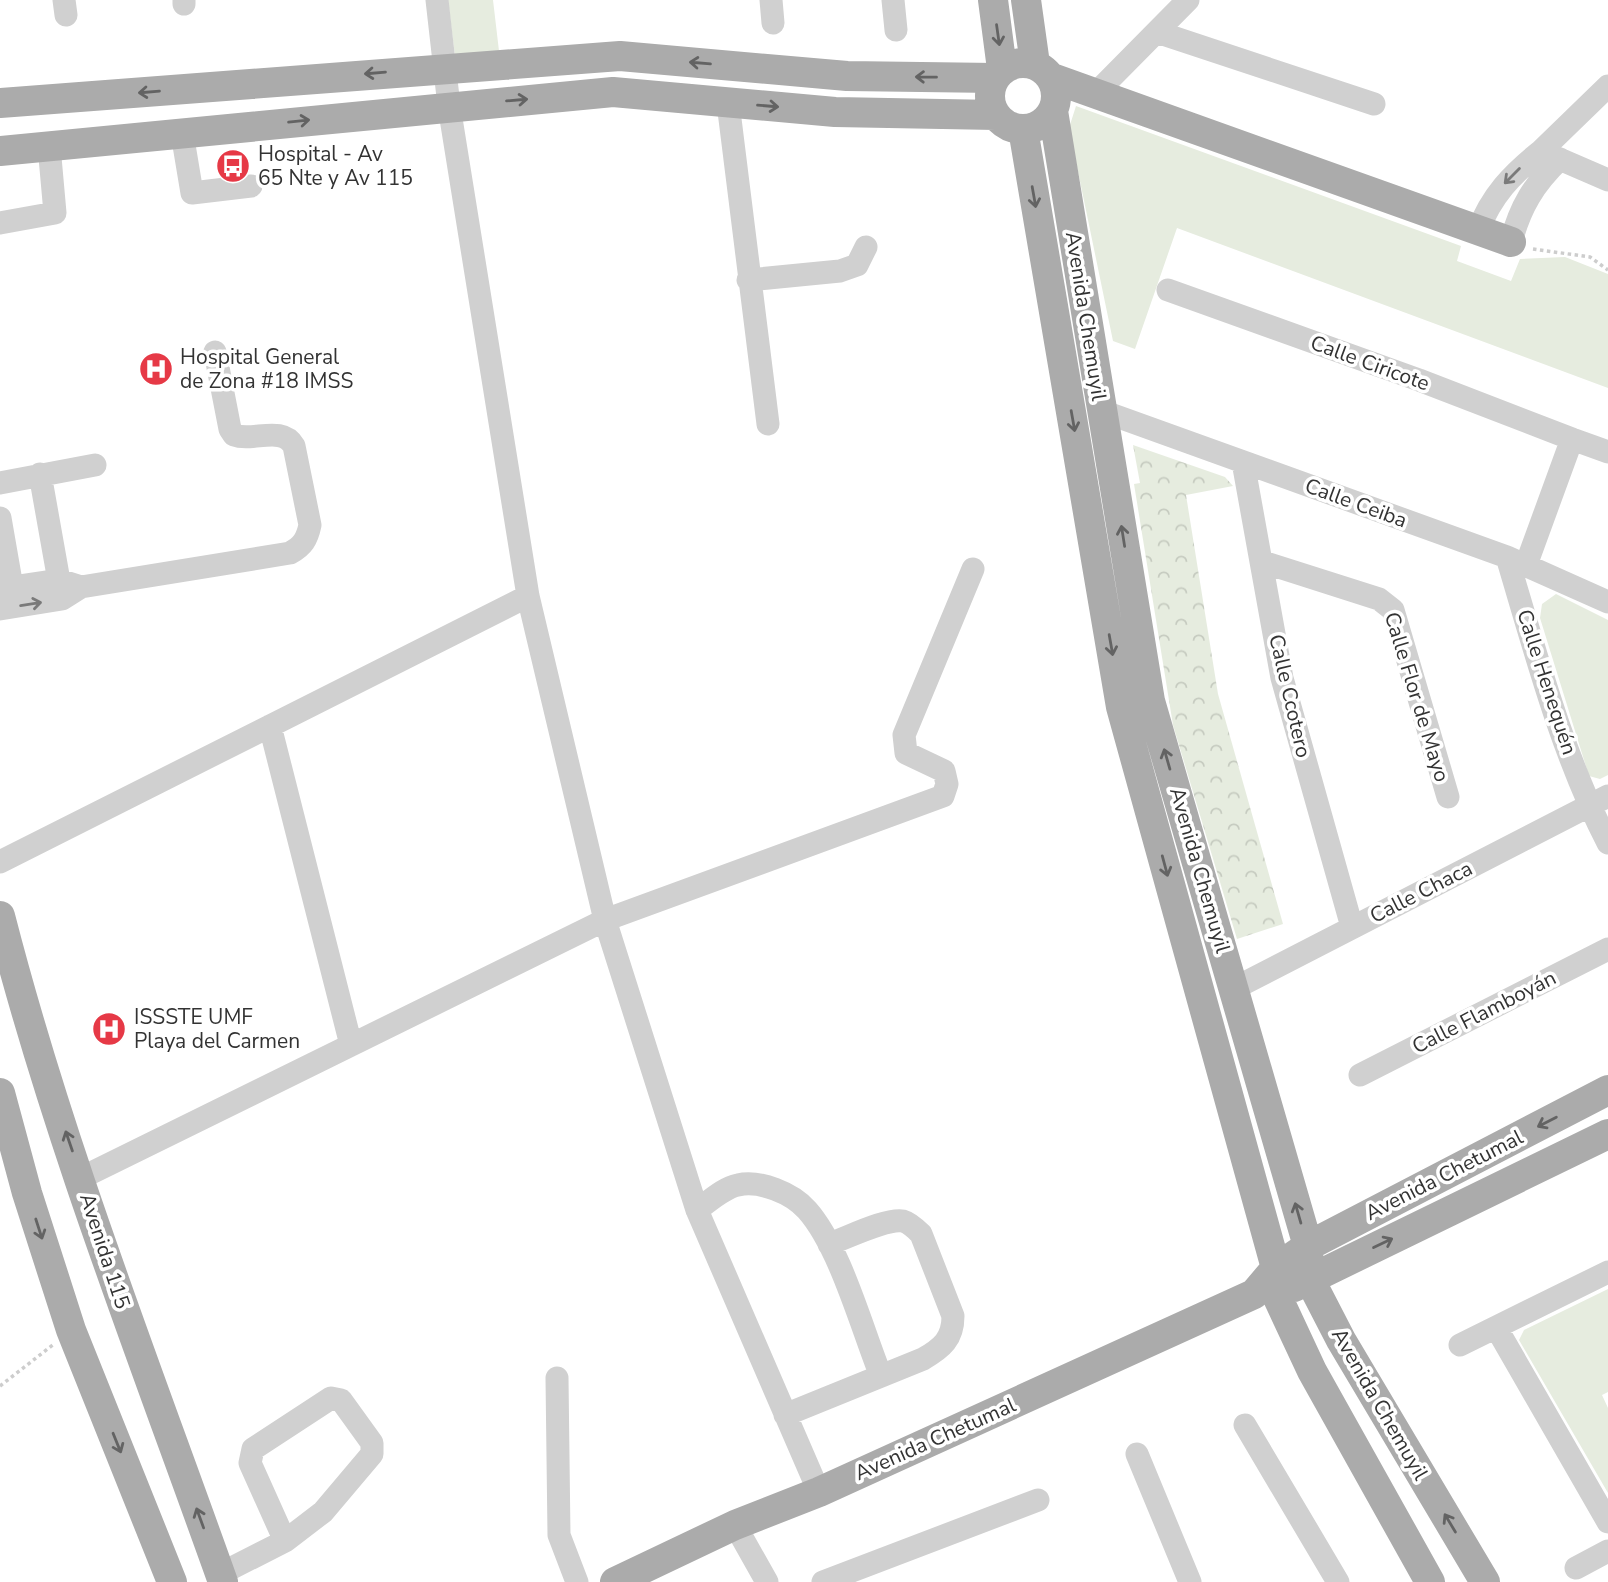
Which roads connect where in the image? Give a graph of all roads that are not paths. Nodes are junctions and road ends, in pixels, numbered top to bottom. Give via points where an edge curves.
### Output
1 (437, 0) edge
2 (893, 0) edge
3 (993, 0) edge
4 (1026, 0) edge
5 (1188, 0) edge
6 (896, 30) dead end
7 (1157, 32) junction
8 (443, 68) junction
9 (1043, 71) junction
10 (999, 74) junction
11 (1608, 86) edge
12 (1096, 93) junction
13 (0, 103) edge
14 (728, 103) junction
15 (1374, 104) dead end
16 (449, 106) junction
17 (1052, 111) junction
18 (996, 115) junction
19 (1023, 130) junction
20 (182, 133) junction
21 (49, 146) junction
22 (0, 151) edge
23 (1550, 155) junction
24 (1608, 180) edge
25 (251, 186) dead end
26 (0, 223) edge
27 (1478, 231) junction
28 (1511, 242) joint
29 (866, 247) dead end
30 (748, 280) junction
31 (1168, 290) dead end
32 (215, 352) dead end
33 (1102, 411) junction
34 (768, 424) dead end
35 (1572, 439) junction
36 (1608, 452) edge
37 (1243, 462) junction
38 (95, 465) dead end
39 (40, 474) junction
40 (0, 483) edge
41 (0, 519) edge
42 (1517, 561) junction
43 (1263, 562) junction
44 (973, 569) dead end
45 (6, 588) edge
46 (67, 588) junction
47 (528, 596) junction
48 (1608, 602) edge
49 (0, 609) edge
50 (1150, 701) junction
51 (1121, 707) junction
52 (270, 726) junction
53 (1448, 797) dead end
54 (1599, 801) edge
55 (1608, 844) edge
56 (0, 862) edge
57 (0, 916) edge
58 (605, 920) junction
59 (1352, 927) junction
60 (1608, 949) edge
61 (1235, 988) junction
62 (351, 1045) junction
63 (1360, 1075) dead end
64 (1608, 1090) edge
65 (0, 1093) edge
66 (1608, 1134) edge
67 (81, 1178) junction
68 (697, 1210) junction
69 (829, 1244) junction
70 (1308, 1246) junction
71 (1608, 1272) edge
72 (1309, 1278) junction
73 (1269, 1286) junction
74 (1497, 1329) junction
75 (1460, 1345) dead end
76 (881, 1376) junction
77 (557, 1378) dead end
78 (785, 1415) junction
79 (1245, 1425) dead end
80 (1137, 1454) dead end
81 (819, 1492) junction
82 (1038, 1500) dead end
83 (1608, 1522) edge
84 (735, 1525) junction
85 (285, 1541) junction
86 (1608, 1551) edge
87 (1576, 1568) dead end
88 (221, 1578) edge
89 (172, 1582) edge
90 (577, 1582) edge
91 (615, 1582) edge
92 (768, 1582) edge
93 (823, 1582) edge
94 (1190, 1582) edge
95 (1338, 1582) edge
96 (1430, 1582) edge
97 (1485, 1582) edge

1 - 8 street
2 - 6 street
3 -> 10 main road
4 - 9 main road
5 - 7 street
7 - 12 street
7 - 15 street
10 -> 8 main road via 847,76 620,55
8 -> 13 main road
8 - 16 street
9 - 10 main road via 1012,64
9 - 12 main road
9 - 17 main road via 1056,89
10 - 18 main road via 990,97
11 - 23 street
12 - 27 main road
16 -> 14 main road via 613,92
14 -> 18 main road via 835,112
14 - 30 street
20 -> 16 main road
16 - 47 street
17 - 19 main road via 1040,125
17 - 33 main road, Avenida Chemuyil
18 - 19 main road via 1003,123
19 -> 51 main road, Avenida Chemuyil
20 - 21 main road
20 - 25 street via 192,193
21 - 22 main road
21 - 26 street via 55,213
23 - 24 street
23 -> 27 street via 1503,185 1487,205
23 - 28 street via 1519,214
27 - 28 main road
29 - 30 street via 857,265 840,271
30 - 34 street
31 - 35 street, Calle Ciricote
32 - 46 street via 234,435 281,435 294,446 310,525 307,537 290,553
33 - 37 street, Calle Ceiba
50 -> 33 main road, Avenida Chemuyil
35 - 36 street, Calle Ciricote
35 - 42 street
37 - 42 street, Calle Ceiba
37 - 43 street, Calle Ccotero
38 - 39 street
39 - 40 street
39 - 46 street
41 - 45 street
42 - 48 street, Calle Ceiba
42 - 54 street, Calle Henequén via 1545,682
43 - 53 street, Calle Flor de Mayo via 1388,604 1393,610
43 - 59 street, Calle Ccotero via 1282,678
44 - 58 street via 904,735 906,753 944,771 947,785 943,796
45 - 46 street
49 -> 46 street
47 - 52 street
47 - 58 street
50 - 51 street
61 -> 50 main road, Avenida Chemuyil
51 -> 73 main road, Avenida Chemuyil
52 - 56 street
52 - 62 street
54 - 55 street, Calle Henequén
54 - 59 street, Calle Chaca
67 -> 57 main road, Avenida 115 via 22,1002
58 - 62 street
58 - 68 street
59 - 61 street, Calle Chaca
60 - 63 street, Calle Flamboyán
70 -> 61 main road, Avenida Chemuyil
62 - 67 street
64 -> 70 main road, Avenida Chetumal
65 -> 89 main road via 71,1330
72 -> 66 main road, Avenida Chetumal
88 -> 67 main road, Avenida 115
68 - 69 street via 740,1184 765,1186 806,1209
68 - 78 street
69 - 76 street
69 - 76 street via 890,1222 904,1221 921,1234 953,1316 953,1327 941,1349
70 - 72 main road, Avenida Chemuyil
70 - 73 main road, Avenida Chetumal
71 - 74 street
72 - 73 main road, Avenida Chetumal
97 -> 72 main road, Avenida Chemuyil
73 - 81 main road, Avenida Chetumal
73 - 96 main road, Avenida Chemuyil
74 - 75 street
74 - 83 street
76 - 78 street
77 - 90 street via 559,1535
78 - 81 street
79 - 95 street
80 - 94 street
81 - 84 main road, Avenida Chetumal
82 - 93 street
84 - 91 main road, Avenida Chetumal
84 - 92 street
85 - 85 street via 323,1513 372,1454 373,1443 341,1400 331,1398 253,1449 250,1463
85 - 88 street
86 - 87 street

